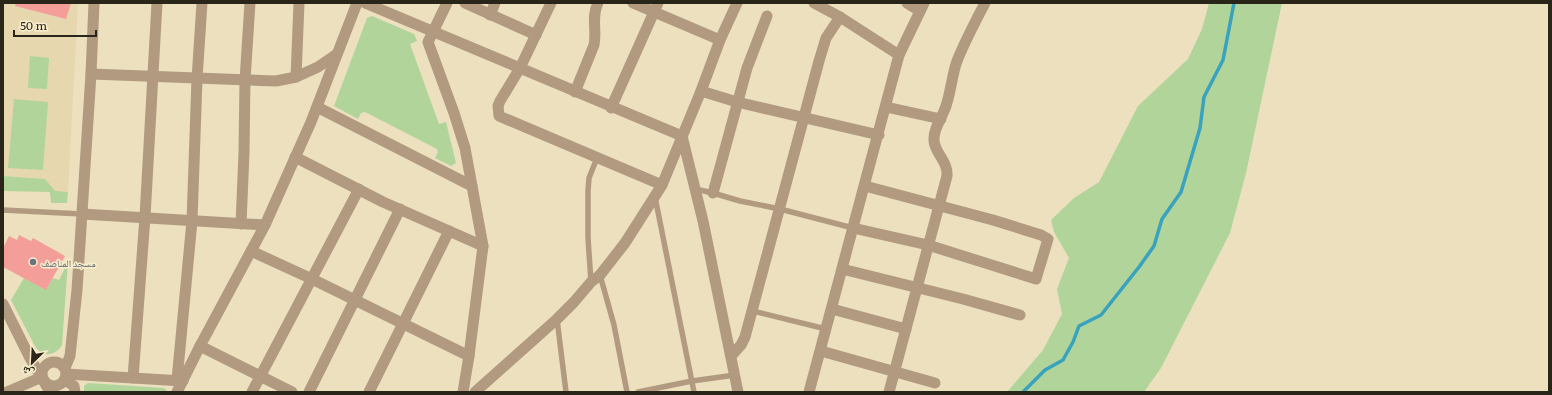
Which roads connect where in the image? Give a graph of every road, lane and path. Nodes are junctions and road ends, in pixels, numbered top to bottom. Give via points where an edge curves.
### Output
1 (94, 3) edge
2 (157, 3) edge
3 (202, 3) edge
4 (250, 3) edge
5 (299, 3) edge
6 (357, 3) edge
7 (365, 3) edge
8 (447, 3) edge
9 (465, 3) edge
10 (495, 3) edge
11 (551, 3) edge
12 (598, 3) edge
13 (633, 3) edge
14 (737, 3) edge
15 (814, 3) edge
16 (907, 3) edge
17 (985, 3) edge
18 (656, 7) edge
19 (922, 7) edge
20 (490, 15) junction
21 (767, 16) dead end
22 (840, 17) junction
23 (433, 30) junction
24 (536, 35) junction
25 (720, 40) junction
26 (337, 54) junction
27 (899, 55) junction
28 (520, 68) junction
29 (91, 74) junction
30 (152, 76) junction
31 (296, 78) junction
32 (197, 79) junction
33 (245, 80) junction
34 (701, 91) junction
35 (574, 92) junction
36 (737, 102) junction
37 (317, 107) junction
38 (886, 107) junction
39 (611, 108) junction
40 (805, 118) junction
41 (941, 120) junction
42 (879, 134) junction
43 (682, 136) junction
44 (295, 157) junction
45 (597, 158) junction
46 (662, 185) junction
47 (472, 186) junction
48 (865, 186) junction
49 (359, 189) junction
50 (695, 189) junction
51 (713, 193) junction
52 (655, 196) junction
53 (939, 206) junction
54 (400, 209) junction
55 (780, 209) junction
56 (3, 210) edge
57 (82, 214) junction
58 (145, 217) junction
59 (192, 221) junction
60 (241, 224) junction
61 (264, 225) junction
62 (853, 228) junction
63 (449, 231) junction
64 (928, 245) junction
65 (483, 246) junction
66 (251, 251) junction
67 (842, 269) junction
68 (596, 278) junction
69 (312, 279) junction
70 (917, 288) junction
71 (355, 300) junction
72 (3, 304) edge
73 (832, 309) junction
74 (753, 311) junction
75 (1020, 315) dead end
76 (556, 319) junction
77 (403, 325) junction
78 (906, 329) junction
79 (827, 330) junction
80 (200, 346) junction
81 (821, 351) junction
82 (469, 356) junction
83 (731, 356) junction
84 (895, 371) junction
85 (65, 374) junction
86 (735, 374) junction
87 (42, 376) junction
88 (260, 376) junction
89 (133, 378) junction
90 (180, 380) junction
91 (692, 381) junction
92 (935, 383) dead end
93 (7, 392) edge
94 (50, 392) edge
95 (75, 392) edge
96 (177, 392) edge
97 (252, 392) edge
98 (292, 392) edge
99 (309, 392) edge
100 (369, 392) edge
101 (462, 392) edge
102 (475, 392) edge
103 (566, 392) edge
104 (627, 392) edge
105 (638, 392) edge
106 (694, 392) edge
107 (738, 392) edge
108 (809, 392) edge
109 (889, 392) edge

1 - 29 street
2 - 30 street
3 - 32 street
4 - 33 street
5 - 31 street
6 - 26 street
7 - 23 street
8 - 23 street
9 - 20 street
10 - 20 street
11 - 24 street
12 - 35 street via 593,18 594,45
13 - 18 street
14 - 25 street
15 - 22 street
16 - 19 street
17 - 41 street via 957,62
18 - 25 street
18 - 39 street
19 - 27 street
20 - 24 street
21 - 36 street
22 - 27 street
22 - 40 street via 826,38
23 - 28 street
23 - 47 street via 428,42 454,113
24 - 28 street
25 - 34 street
26 - 31 street
26 - 37 street
27 - 38 street
28 - 35 street
28 - 45 street via 500,100 500,116
29 - 30 street
29 - 57 street
30 - 32 street
30 - 58 street
31 - 33 street via 276,81
32 - 33 street
32 - 59 street
33 - 60 street
34 - 36 street
34 - 43 street
35 - 39 street
36 - 40 street
36 - 51 street
37 - 44 street
37 - 47 street
38 - 41 street
38 - 42 street
39 - 43 street
40 - 42 street
40 - 55 street
41 - 53 street via 934,141 947,173
42 - 48 street
43 - 46 street
43 - 50 street
44 - 49 street
44 - 61 street
45 - 46 street
45 - 68 lane via 589,178 588,191 588,238
46 - 52 street
47 - 65 street
48 - 53 street
48 - 62 street
49 - 54 street
49 - 69 street
50 - 51 lane
50 - 83 street
51 - 55 lane
52 - 68 street via 625,243
52 - 91 lane
53 - 64 street
53 - 64 street via 1041,235 1047,237 1048,241 1036,279
54 - 63 street
54 - 71 street
55 - 62 lane
55 - 74 street
56 - 57 lane
57 - 58 street
57 - 85 street via 70,356
58 - 59 street
58 - 89 street
59 - 60 street
59 - 90 street
60 - 61 street
61 - 66 street
62 - 64 street
62 - 67 street
63 - 65 street
63 - 77 street
64 - 70 street
65 - 82 street
66 - 69 street
66 - 80 street
67 - 70 street
67 - 73 street
68 - 76 street
68 - 104 lane via 614,325
69 - 71 street
69 - 88 street
70 - 75 street
70 - 78 street
71 - 77 street
71 - 99 street
72 - 87 street
73 - 78 street
73 - 79 street
74 - 79 lane
74 - 83 street via 741,345
76 - 102 street
76 - 103 lane
77 - 82 street
77 - 100 street
78 - 84 street
79 - 81 street
80 - 88 street
80 - 90 street
81 - 84 street
81 - 108 street
82 - 101 street
83 - 86 street
84 - 92 street
84 - 109 street
85 - 87 street via 59,385 52,386 45,382
85 - 87 street via 58,362 50,362 44,367
85 - 89 street
85 - 95 street via 74,386
86 - 91 lane
86 - 107 street
87 - 93 street
87 - 94 street
88 - 97 street
88 - 98 street
89 - 90 street
90 - 96 street
91 - 105 lane
91 - 106 lane

